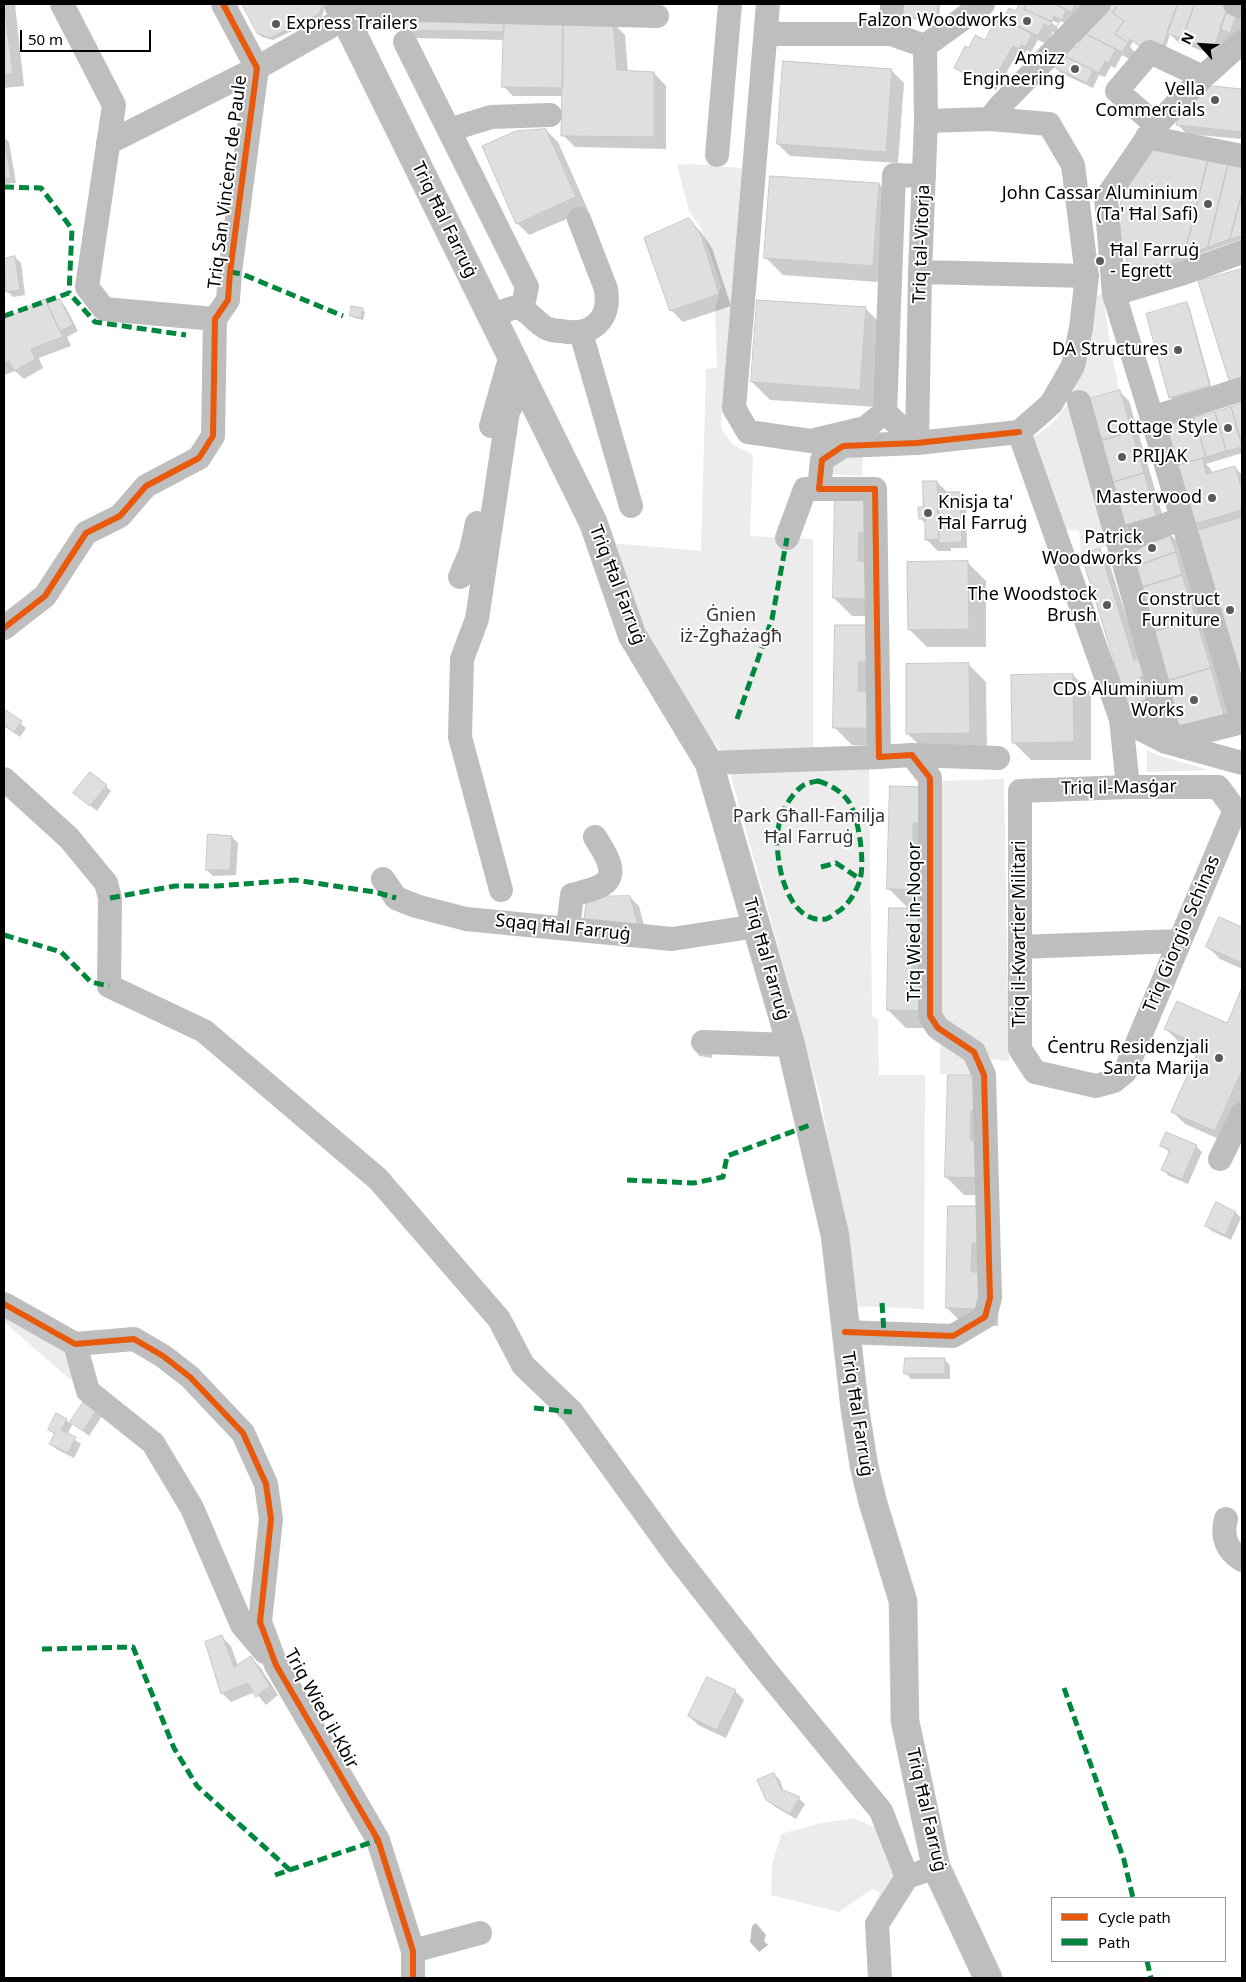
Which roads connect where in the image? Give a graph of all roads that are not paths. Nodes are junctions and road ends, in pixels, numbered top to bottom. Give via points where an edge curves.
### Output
1 (62, 4) edge
2 (223, 4) edge
3 (730, 4) edge
4 (768, 4) edge
5 (892, 4) edge
6 (983, 4) edge
7 (1100, 4) edge
8 (1235, 4) edge
9 (1242, 7) edge
10 (341, 11) edge
11 (657, 16) dead end
12 (766, 34) junction
13 (891, 34) junction
14 (405, 42) dead end
15 (1242, 42) edge
16 (925, 46) junction
17 (257, 68) junction
18 (1203, 77) junction
19 (550, 115) dead end
20 (990, 120) junction
21 (926, 121) junction
22 (449, 130) junction
23 (1151, 131) junction
24 (108, 143) junction
25 (718, 155) dead end
26 (1242, 156) edge
27 (924, 176) junction
28 (579, 219) dead end
29 (1242, 252) edge
30 (920, 272) junction
31 (1087, 276) junction
32 (1114, 294) junction
33 (522, 309) junction
34 (492, 316) junction
35 (215, 319) junction
36 (581, 333) junction
37 (511, 356) junction
38 (526, 385) junction
39 (1242, 390) edge
40 (1079, 402) dead end
41 (885, 412) junction
42 (1152, 418) junction
43 (1019, 432) junction
44 (917, 443) junction
45 (819, 489) junction
46 (631, 506) dead end
47 (1182, 518) junction
48 (787, 538) dead end
49 (1121, 555) junction
50 (460, 577) dead end
51 (4, 628) edge
52 (1159, 690) junction
53 (1242, 720) edge
54 (1131, 724) junction
55 (912, 755) junction
56 (878, 757) junction
57 (998, 758) dead end
58 (1242, 762) edge
59 (709, 763) junction
60 (4, 779) edge
61 (1128, 787) junction
62 (1218, 787) joint
63 (1020, 791) joint
64 (595, 837) dead end
65 (383, 879) dead end
66 (501, 890) dead end
67 (757, 926) junction
68 (568, 928) junction
69 (1178, 941) junction
70 (1020, 947) junction
71 (703, 1042) dead end
72 (790, 1045) junction
73 (1035, 1072) joint
74 (1242, 1114) edge
75 (1220, 1159) dead end
76 (4, 1304) edge
77 (845, 1332) junction
78 (75, 1344) junction
79 (1226, 1519) dead end
80 (1242, 1560) edge
81 (276, 1665) junction
82 (936, 1867) junction
83 (907, 1877) junction
84 (480, 1933) dead end
85 (412, 1951) junction
86 (413, 1978) edge
87 (880, 1978) edge
88 (988, 1978) edge

1 - 24 street via 114,105
2 - 17 street, Triq San Vinċenz de Paule
3 - 25 street
4 - 12 street
5 - 13 street
6 - 16 street
7 - 20 street
8 - 9 street
10 - 11 street via 382,9
10 - 17 street
10 - 34 main road, Triq Ħal Farruġ
12 - 13 street
12 - 41 street via 734,408 748,432 811,441 865,428
13 - 16 street
14 - 22 street
15 - 18 street
16 - 21 street, Triq tal-Vitorja
17 - 24 street
17 - 35 street, Triq San Vinċenz de Paule via 228,300
18 - 23 street
18 - 23 street via 1150,52 1117,91
19 - 22 street via 492,117
20 - 21 street
20 - 31 street via 1049,124 1073,165
21 - 27 street, Triq tal-Vitorja
22 - 33 street via 527,287
23 - 26 street
23 - 32 street via 1106,198
24 - 35 street via 87,287 104,309
27 - 30 street, Triq tal-Vitorja
27 - 41 street via 894,175
28 - 36 street via 608,300 605,313 594,328
29 - 32 street
30 - 31 street
30 - 44 street, Triq tal-Vitorja
31 - 43 street via 1073,366 1051,404
32 - 42 street
33 - 34 street via 516,307
33 - 36 street via 547,329
34 - 37 main road, Triq Ħal Farruġ
35 - 51 street via 214,436 200,458 146,486 120,516 86,533 45,596
36 - 46 street
37 - 38 main road, Triq Ħal Farruġ
37 - 50 street via 491,420 485,480 472,551
38 - 59 main road, Triq Ħal Farruġ via 593,522 632,635
38 - 66 street via 508,411 477,619 462,659 460,737
39 - 42 street
40 - 49 street
41 - 44 street
42 - 47 street
43 - 44 street
43 - 54 street
44 - 45 street via 842,446 822,460
45 - 48 street via 805,489
45 - 56 street via 875,489
47 - 49 street via 1138,536 1125,545
47 - 53 street
49 - 52 street
52 - 53 street via 1168,731 1178,738
52 - 54 street via 1156,706
54 - 58 street via 1166,742
54 - 61 street
55 - 56 street
55 - 57 street
55 - 77 street, Triq Wied in-Noqor via 930,778 930,1016 938,1028 974,1052 984,1075 990,1298 984,1317 953,1336
56 - 59 street
59 - 67 main road, Triq Ħal Farruġ
60 - 83 street via 69,838 106,882 110,898 109,986 204,1031 378,1179 499,1319 523,1365 572,1412 692,1576 881,1811
61 - 62 street, Triq il-Masġar
61 - 63 street, Triq il-Masġar
62 - 69 street, Triq Giorgio Schinas via 1235,810
63 - 70 street, Triq il-Kwartier Militari
64 - 68 street via 609,861 608,878 602,885 572,895
65 - 68 street, Sqaq Ħal Farruġ via 396,898 416,906 466,919
67 - 68 street, Sqaq Ħal Farruġ via 672,939
67 - 72 main road, Triq Ħal Farruġ
69 - 70 street
69 - 73 street, Triq Giorgio Schinas via 1125,1072 1114,1082 1096,1086
70 - 73 street, Triq il-Kwartier Militari via 1020,1049
71 - 72 street
72 - 77 main road, Triq Ħal Farruġ via 835,1235
74 - 75 street
76 - 78 street
77 - 82 main road, Triq Ħal Farruġ via 864,1466 872,1503 903,1601 905,1721
78 - 81 street via 88,1391 153,1444 192,1508 242,1625
78 - 81 street, Triq Wied il-Kbir via 134,1339 190,1377 243,1433 266,1484 271,1519 260,1622
79 - 80 street via 1224,1527 1228,1548
81 - 85 street, Triq Wied il-Kbir via 378,1840
82 - 83 street
82 - 88 main road, Triq Ħal Farruġ
83 - 87 street via 877,1924
84 - 85 street
85 - 86 street, Triq Wied il-Kbir

